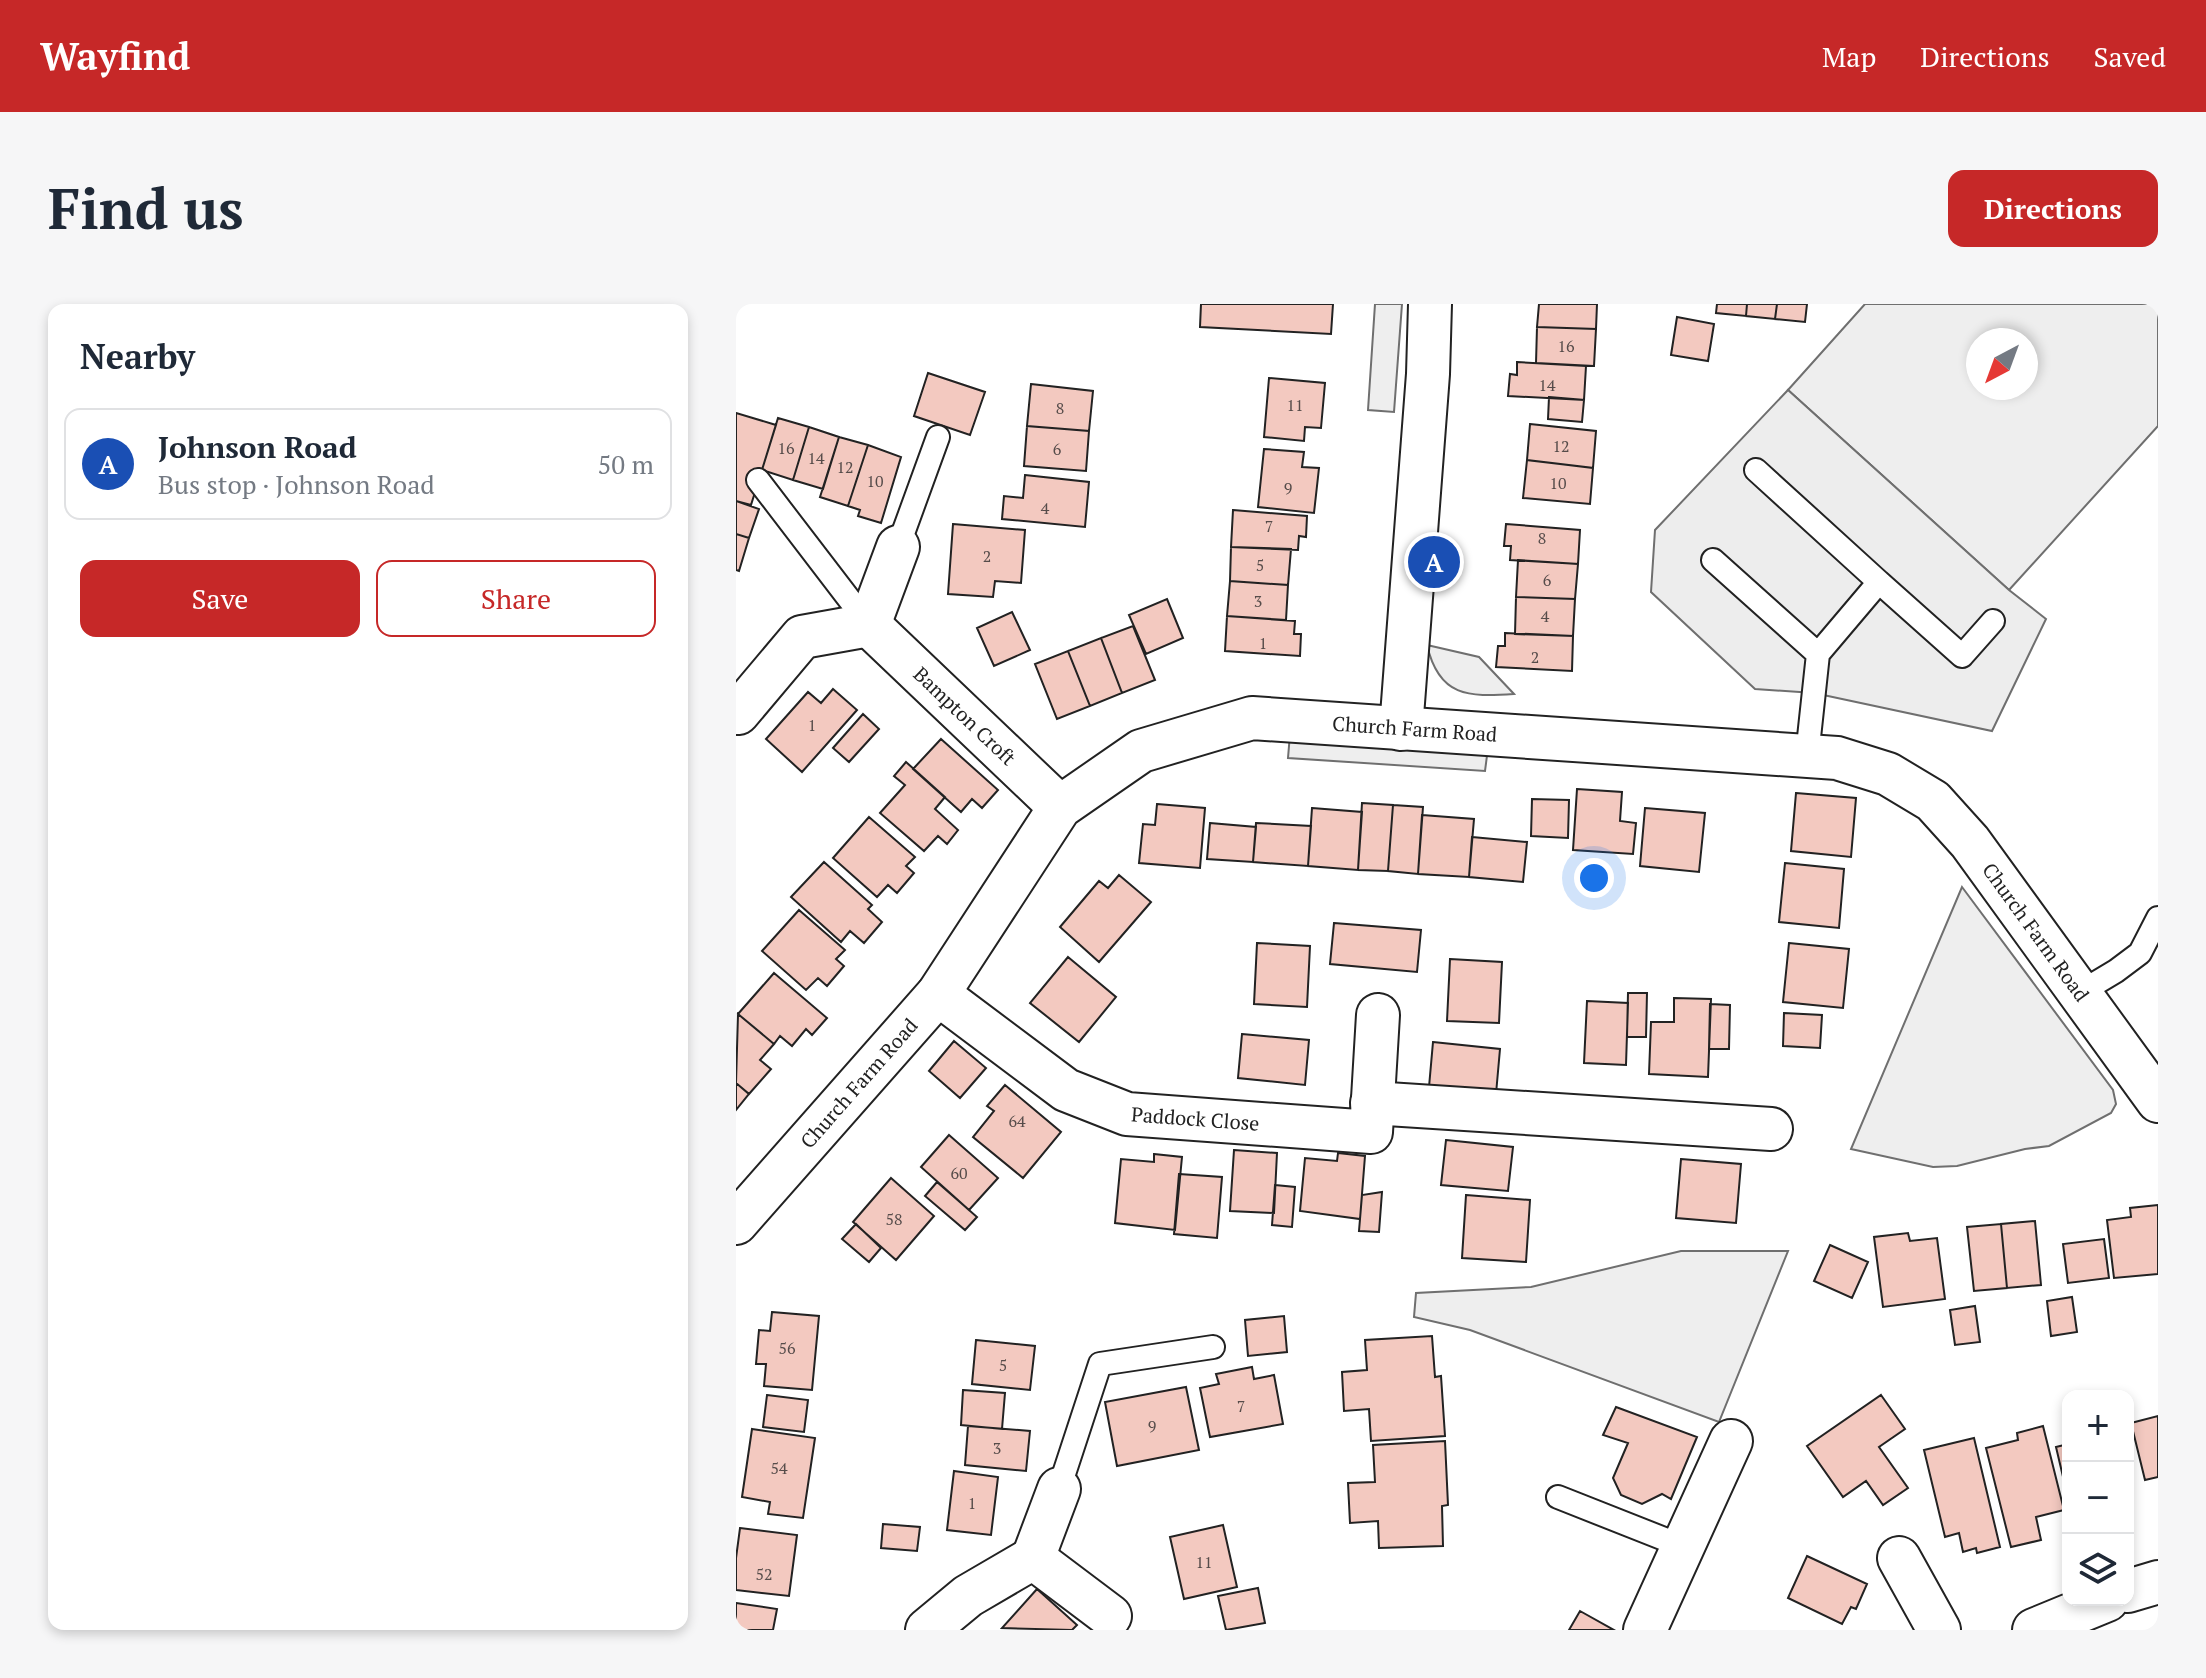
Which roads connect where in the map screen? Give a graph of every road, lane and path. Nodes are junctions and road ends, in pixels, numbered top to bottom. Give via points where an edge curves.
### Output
1 (1430, 304) edge
2 (938, 437) dead end
3 (1756, 470) dead end
4 (758, 480) dead end
5 (898, 547) joint
6 (1713, 560) dead end
7 (1879, 582) junction
8 (1993, 621) dead end
9 (869, 625) junction
10 (1818, 654) junction
11 (737, 717) edge
12 (1401, 729) junction
13 (1807, 756) junction
14 (1060, 807) junction
15 (2158, 918) edge
16 (2081, 992) junction
17 (938, 994) junction
18 (1378, 1015) dead end
19 (2158, 1101) edge
20 (1372, 1103) junction
21 (1771, 1129) dead end
22 (736, 1223) edge
23 (1213, 1347) dead end
24 (1731, 1441) dead end
25 (1059, 1489) joint
26 (1558, 1497) dead end
27 (1682, 1546) junction
28 (1033, 1558) junction
29 (1899, 1558) dead end
30 (2158, 1582) edge
31 (2134, 1589) edge
32 (2092, 1606) edge
33 (1110, 1616) dead end
34 (927, 1630) edge
35 (1645, 1630) edge
36 (1939, 1630) edge
37 (2034, 1630) edge

1 - 12 street
2 - 5 lane
3 - 7 lane
4 - 9 lane
5 - 9 street
6 - 10 lane
7 - 8 lane via 1962,656
7 - 10 lane
9 - 11 street via 802,637
9 - 14 street, Bampton Croft
10 - 13 lane
12 - 13 street, Church Farm Road
12 - 14 street, Church Farm Road via 1252,718 1141,751
13 - 16 street, Church Farm Road via 1837,758 1888,774 1933,801 1970,842
14 - 17 street, Church Farm Road
15 - 16 lane via 2140,953
16 - 19 street, Church Farm Road
17 - 20 street, Paddock Close via 1066,1090 1127,1114 1371,1132
17 - 22 street, Church Farm Road
18 - 20 street, Paddock Close
20 - 21 street
23 - 25 lane via 1100,1364
24 - 27 street
25 - 28 street
26 - 27 lane
27 - 35 street
28 - 33 street
28 - 34 street via 968,1596
29 - 36 street
30 - 31 street
32 - 37 street

